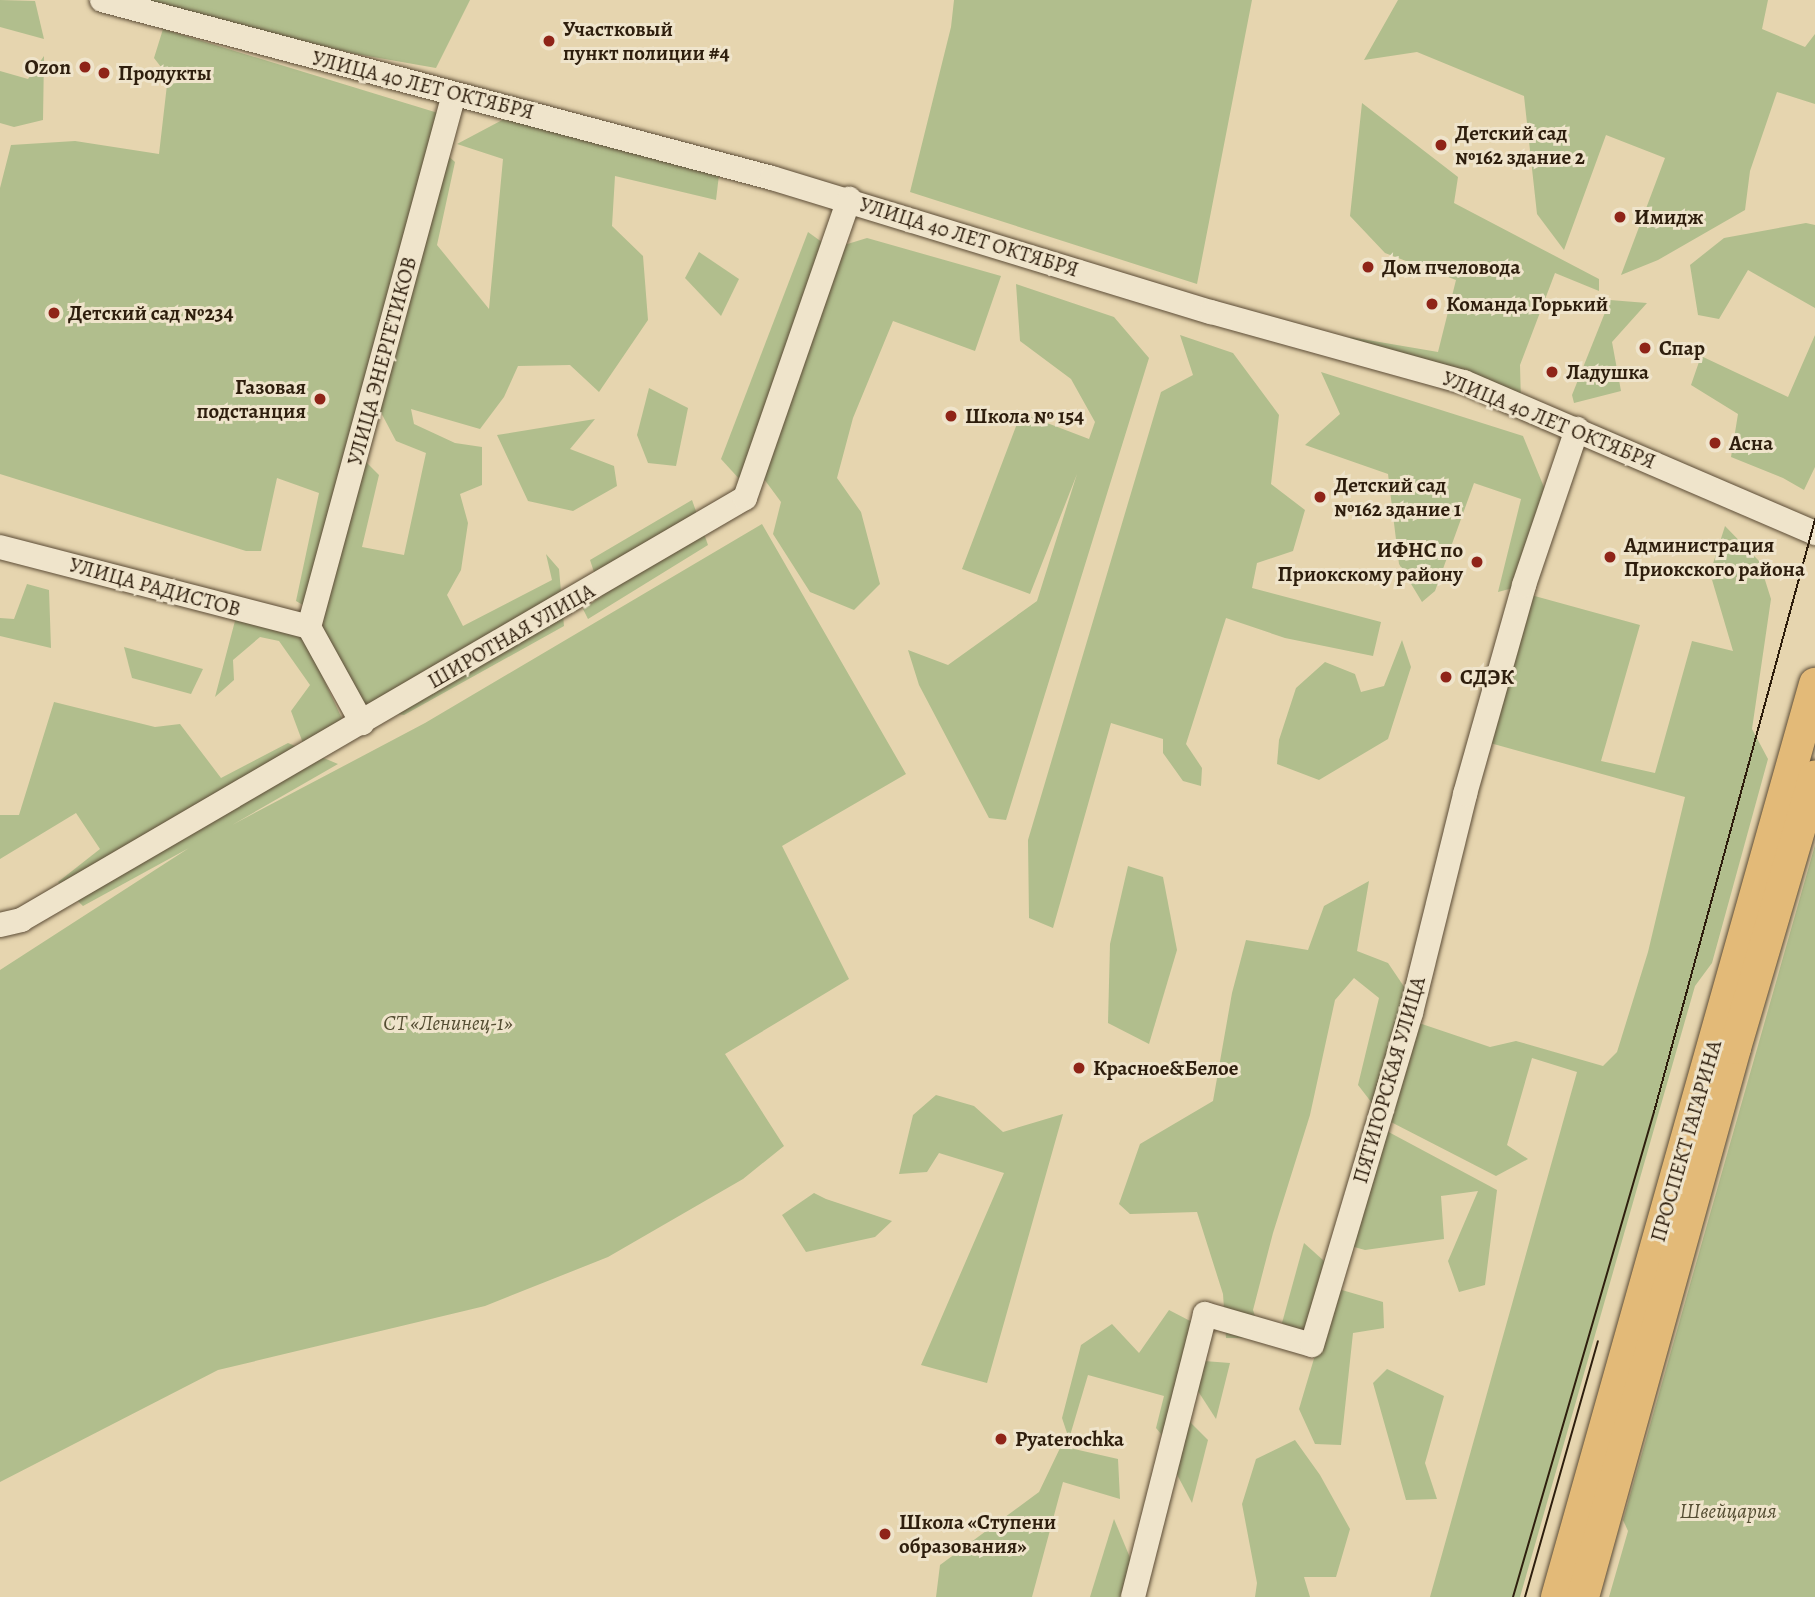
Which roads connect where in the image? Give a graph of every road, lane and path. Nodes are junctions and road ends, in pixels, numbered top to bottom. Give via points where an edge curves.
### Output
1 (103, 0) edge
2 (454, 94) junction
3 (849, 199) junction
4 (1577, 429) junction
5 (1815, 533) edge
6 (0, 547) edge
7 (309, 627) junction
8 (1815, 684) edge
9 (362, 723) junction
10 (1815, 777) edge
11 (0, 925) edge
12 (1133, 1597) edge
13 (1557, 1597) edge
14 (1583, 1597) edge

1 - 2 street, УЛИЦА 40 ЛЕТ ОКТЯБРЯ
2 - 3 street, УЛИЦА 40 ЛЕТ ОКТЯБРЯ
2 - 7 street, УЛИЦА ЭНЕРГЕТИКОВ
3 - 4 street, УЛИЦА 40 ЛЕТ ОКТЯБРЯ via 1211,312 1464,382
3 - 9 street, ШИРОТНАЯ УЛИЦА via 745,498
4 - 5 street, УЛИЦА 40 ЛЕТ ОКТЯБРЯ
4 - 12 street, ПЯТИГОРСКАЯ УЛИЦА via 1524,585 1465,794 1411,1013 1312,1345 1205,1314
6 - 7 street, УЛИЦА РАДИСТОВ
7 - 9 street
8 - 13 main road, ПРОСПЕКТ ГАГАРИНА
9 - 11 street, ШИРОТНАЯ УЛИЦА via 21,920
10 - 14 main road, ПРОСПЕКТ ГАГАРИНА

